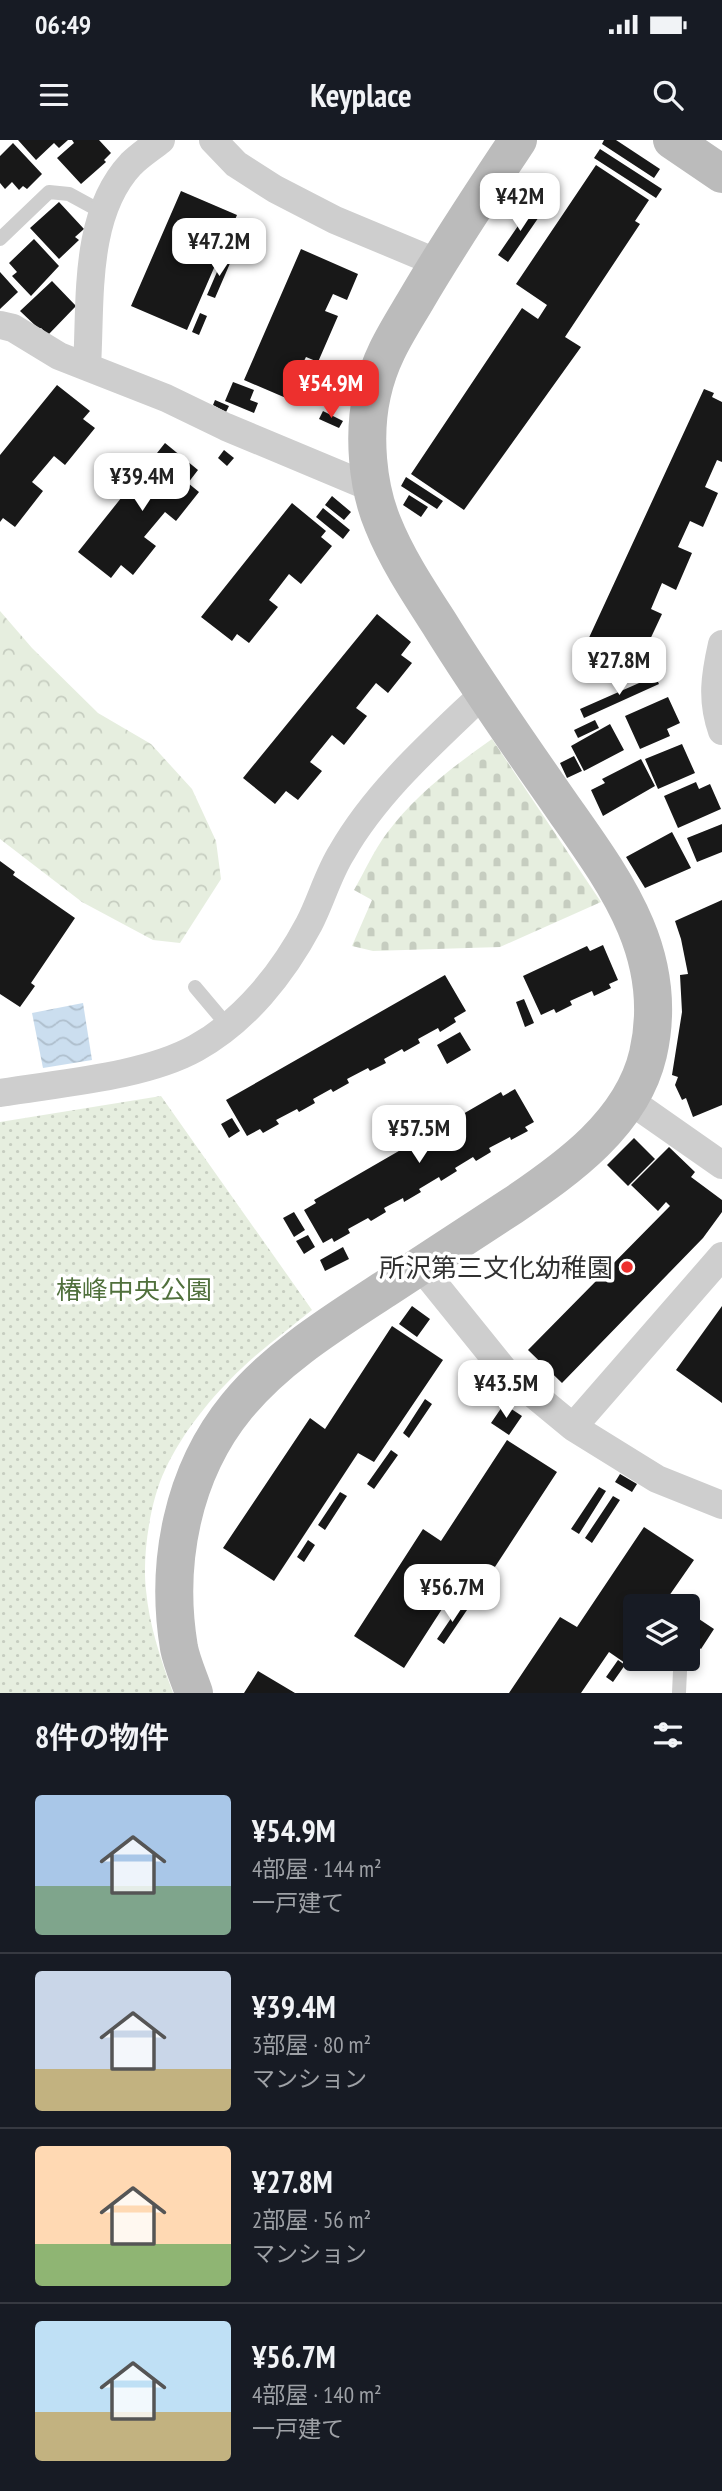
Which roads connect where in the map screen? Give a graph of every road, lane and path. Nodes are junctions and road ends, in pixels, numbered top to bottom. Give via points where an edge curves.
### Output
1 (161, 140) edge
2 (213, 140) edge
3 (518, 140) edge
4 (672, 140) edge
5 (722, 174) edge
6 (102, 212) junction
7 (0, 239) edge
8 (438, 263) junction
9 (0, 325) edge
10 (87, 367) junction
11 (372, 488) junction
12 (722, 644) edge
13 (483, 694) junction
14 (722, 731) edge
15 (195, 988) dead end
16 (227, 1025) junction
17 (0, 1093) edge
18 (629, 1100) junction
19 (722, 1165) edge
20 (722, 1256) edge
21 (420, 1266) junction
22 (573, 1427) junction
23 (722, 1505) edge
24 (680, 1671) dead end
25 (194, 1693) edge
26 (679, 1693) edge

1 - 6 street via 132,163 113,187
2 - 8 street via 236,164 275,189
3 - 8 street
4 - 5 street
6 - 7 lane via 69,194 49,192
6 - 10 street via 94,240
8 - 11 street via 382,357 371,398
9 - 10 street
10 - 11 street
11 - 13 street via 397,553
12 - 14 street via 714,682
13 - 16 street via 386,791 342,852 308,926 272,983
13 - 18 street via 609,873 647,953 654,991 653,1023 647,1060
15 - 16 lane
16 - 17 street via 196,1048 151,1068
18 - 19 street
18 - 21 street via 589,1148 543,1185
20 - 22 street
21 - 22 street via 504,1370
21 - 25 street via 279,1365 238,1405 213,1443 194,1479 175,1556 180,1653
22 - 23 street via 657,1479
24 - 26 lane

